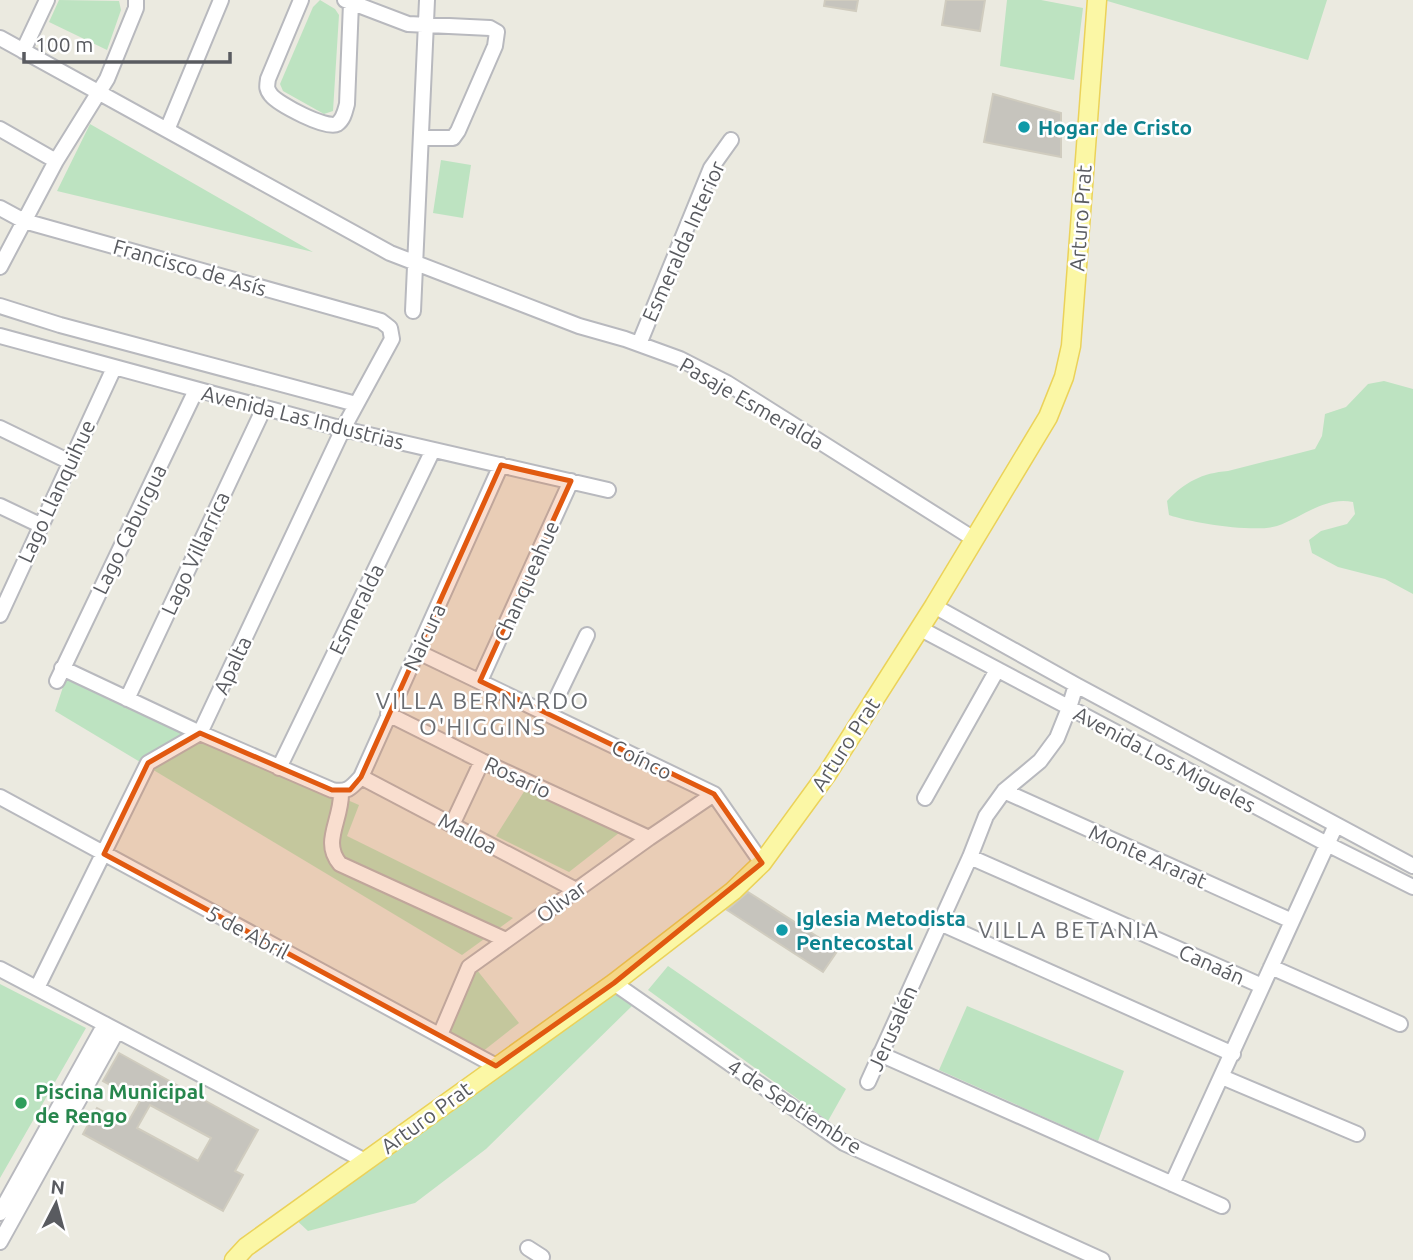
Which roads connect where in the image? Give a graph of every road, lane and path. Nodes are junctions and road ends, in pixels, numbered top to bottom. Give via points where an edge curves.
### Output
1 (47, 0) edge
2 (136, 0) edge
3 (221, 0) edge
4 (301, 0) edge
5 (427, 0) edge
6 (1097, 0) edge
7 (348, 1) edge
8 (426, 24) junction
9 (0, 38) edge
10 (23, 51) junction
11 (99, 93) junction
12 (0, 129) edge
13 (167, 130) junction
14 (421, 138) junction
15 (731, 140) dead end
16 (56, 161) junction
17 (0, 208) edge
18 (24, 221) junction
19 (415, 262) junction
20 (0, 267) edge
21 (0, 306) edge
22 (413, 311) dead end
23 (381, 321) joint
24 (0, 336) edge
25 (639, 344) junction
26 (114, 368) junction
27 (197, 390) junction
28 (356, 404) junction
29 (264, 408) junction
30 (0, 428) edge
31 (343, 429) junction
32 (433, 450) junction
33 (70, 462) junction
34 (501, 465) junction
35 (571, 481) junction
36 (608, 490) dead end
37 (0, 506) edge
38 (40, 525) junction
39 (974, 539) junction
40 (5, 589) edge
41 (934, 606) junction
42 (0, 615) edge
43 (919, 628) junction
44 (587, 635) dead end
45 (418, 652) junction
46 (998, 670) junction
47 (480, 681) junction
48 (1076, 685) junction
49 (127, 699) junction
50 (1069, 708) junction
51 (388, 714) junction
52 (549, 715) junction
53 (200, 733) junction
54 (482, 761) junction
55 (279, 768) junction
56 (361, 777) junction
57 (337, 791) junction
58 (1004, 791) junction
59 (714, 794) junction
60 (0, 797) edge
61 (925, 798) dead end
62 (452, 825) junction
63 (1336, 825) junction
64 (649, 838) junction
65 (1327, 844) junction
66 (104, 853) junction
67 (970, 857) junction
68 (762, 863) junction
69 (1413, 866) edge
70 (1413, 887) edge
71 (576, 890) junction
72 (1292, 921) junction
73 (940, 923) junction
74 (506, 940) junction
75 (1271, 967) junction
76 (0, 969) edge
77 (614, 983) junction
78 (1262, 986) junction
79 (37, 988) junction
80 (1401, 1024) dead end
81 (111, 1028) junction
82 (440, 1035) junction
83 (880, 1054) junction
84 (1233, 1054) junction
85 (496, 1066) junction
86 (1222, 1077) junction
87 (868, 1082) dead end
88 (1357, 1134) dead end
89 (365, 1161) junction
90 (1172, 1184) junction
91 (1222, 1206) dead end
92 (0, 1213) edge
93 (0, 1242) edge
94 (528, 1248) dead end
95 (543, 1259) edge
96 (234, 1260) edge
97 (1102, 1260) edge

1 - 10 street
2 - 11 street
3 - 13 street
4 - 7 street via 267,89 273,98 331,126 344,116 347,104
5 - 8 street
6 - 39 main road, Arturo Prat via 1071,346 1064,377 1048,417
7 - 8 street via 397,22
8 - 14 street
8 - 14 street via 496,32 495,46 458,131 453,138
9 - 10 street, Pasaje Esmeralda
10 - 11 street, Pasaje Esmeralda
11 - 13 street, Pasaje Esmeralda
11 - 16 street
12 - 16 street
13 - 19 street, Pasaje Esmeralda via 390,253
14 - 19 street
15 - 25 street, Esmeralda Interior via 711,168
16 - 18 street
17 - 18 street, Francisco de Asís
18 - 20 street
18 - 23 street, Francisco de Asís
19 - 22 street
19 - 25 street, Pasaje Esmeralda via 579,326
21 - 28 street, Avenida Las Industrias
23 - 28 street, Apalta via 390,328 391,339
24 - 26 street, Avenida Las Industrias
25 - 39 street, Pasaje Esmeralda via 727,383
26 - 27 street, Avenida Las Industrias
26 - 33 street, Lago Llanquihue
27 - 29 street, Avenida Las Industrias
27 - 49 street, Lago Caburgua via 60,675
28 - 31 street, Apalta
29 - 31 street, Avenida Las Industrias
29 - 49 street, Lago Villarrica
30 - 33 street
31 - 32 street, Avenida Las Industrias
31 - 53 street, Apalta
32 - 34 street, Avenida Las Industrias
32 - 55 street, Esmeralda
33 - 38 street, Lago Llanquihue
34 - 35 street, Avenida Las Industrias
34 - 45 street, Naicura
35 - 36 street, Avenida Las Industrias
35 - 47 street, Chanqueahue
37 - 38 street
38 - 40 street, Lago Llanquihue
39 - 41 main road, Arturo Prat
40 - 42 street, Lago Llanquihue
41 - 43 main road, Arturo Prat
41 - 48 street, Avenida Los Migueles
43 - 46 street, Avenida Los Migueles
43 - 68 main road, Arturo Prat via 827,774
44 - 52 street
45 - 47 street, Coínco
45 - 51 street, Naicura
46 - 50 street, Avenida Los Migueles
46 - 61 street
47 - 52 street, Coínco
48 - 50 street, Jerusalén
48 - 63 street, Avenida Los Migueles
49 - 53 street, Lago Caburgua
50 - 58 street, Jerusalén via 1057,738 1040,761
50 - 65 street, Avenida Los Migueles
51 - 54 street, Rosario
51 - 56 street, Naicura
52 - 59 street, Coínco
53 - 55 street
53 - 66 street via 148,763
54 - 62 street
54 - 64 street, Rosario
55 - 57 street
56 - 57 street, Naicura via 349,790
56 - 62 street, Malloa
57 - 74 street via 342,805 330,843 340,864
58 - 67 street, Jerusalén via 986,816
58 - 72 street, Monte Ararat
59 - 64 street, Olivar
59 - 68 street, Coínco
60 - 66 street, 5 de Abril
62 - 71 street, Malloa
63 - 65 street
63 - 69 street, Avenida Los Migueles
64 - 71 street, Olivar
65 - 70 street, Avenida Los Migueles
65 - 72 street
66 - 79 street
66 - 82 street, 5 de Abril
67 - 73 street, Jerusalén
67 - 78 street, Canaán
68 - 77 main road, Arturo Prat
71 - 74 street, Olivar
72 - 75 street
73 - 83 street, Jerusalén
73 - 84 street
74 - 82 street, Olivar via 469,967
75 - 78 street
75 - 80 street
76 - 79 street
77 - 85 main road, Arturo Prat
77 - 97 street, 4 de Septiembre via 844,1143
78 - 84 street
79 - 81 street
81 - 89 street
81 - 92 street
81 - 93 street
82 - 85 street, 5 de Abril
83 - 87 street, Jerusalén
83 - 90 street
84 - 86 street
85 - 89 main road, Arturo Prat
86 - 88 street
86 - 90 street
89 - 96 main road, Arturo Prat
90 - 91 street
94 - 95 street

